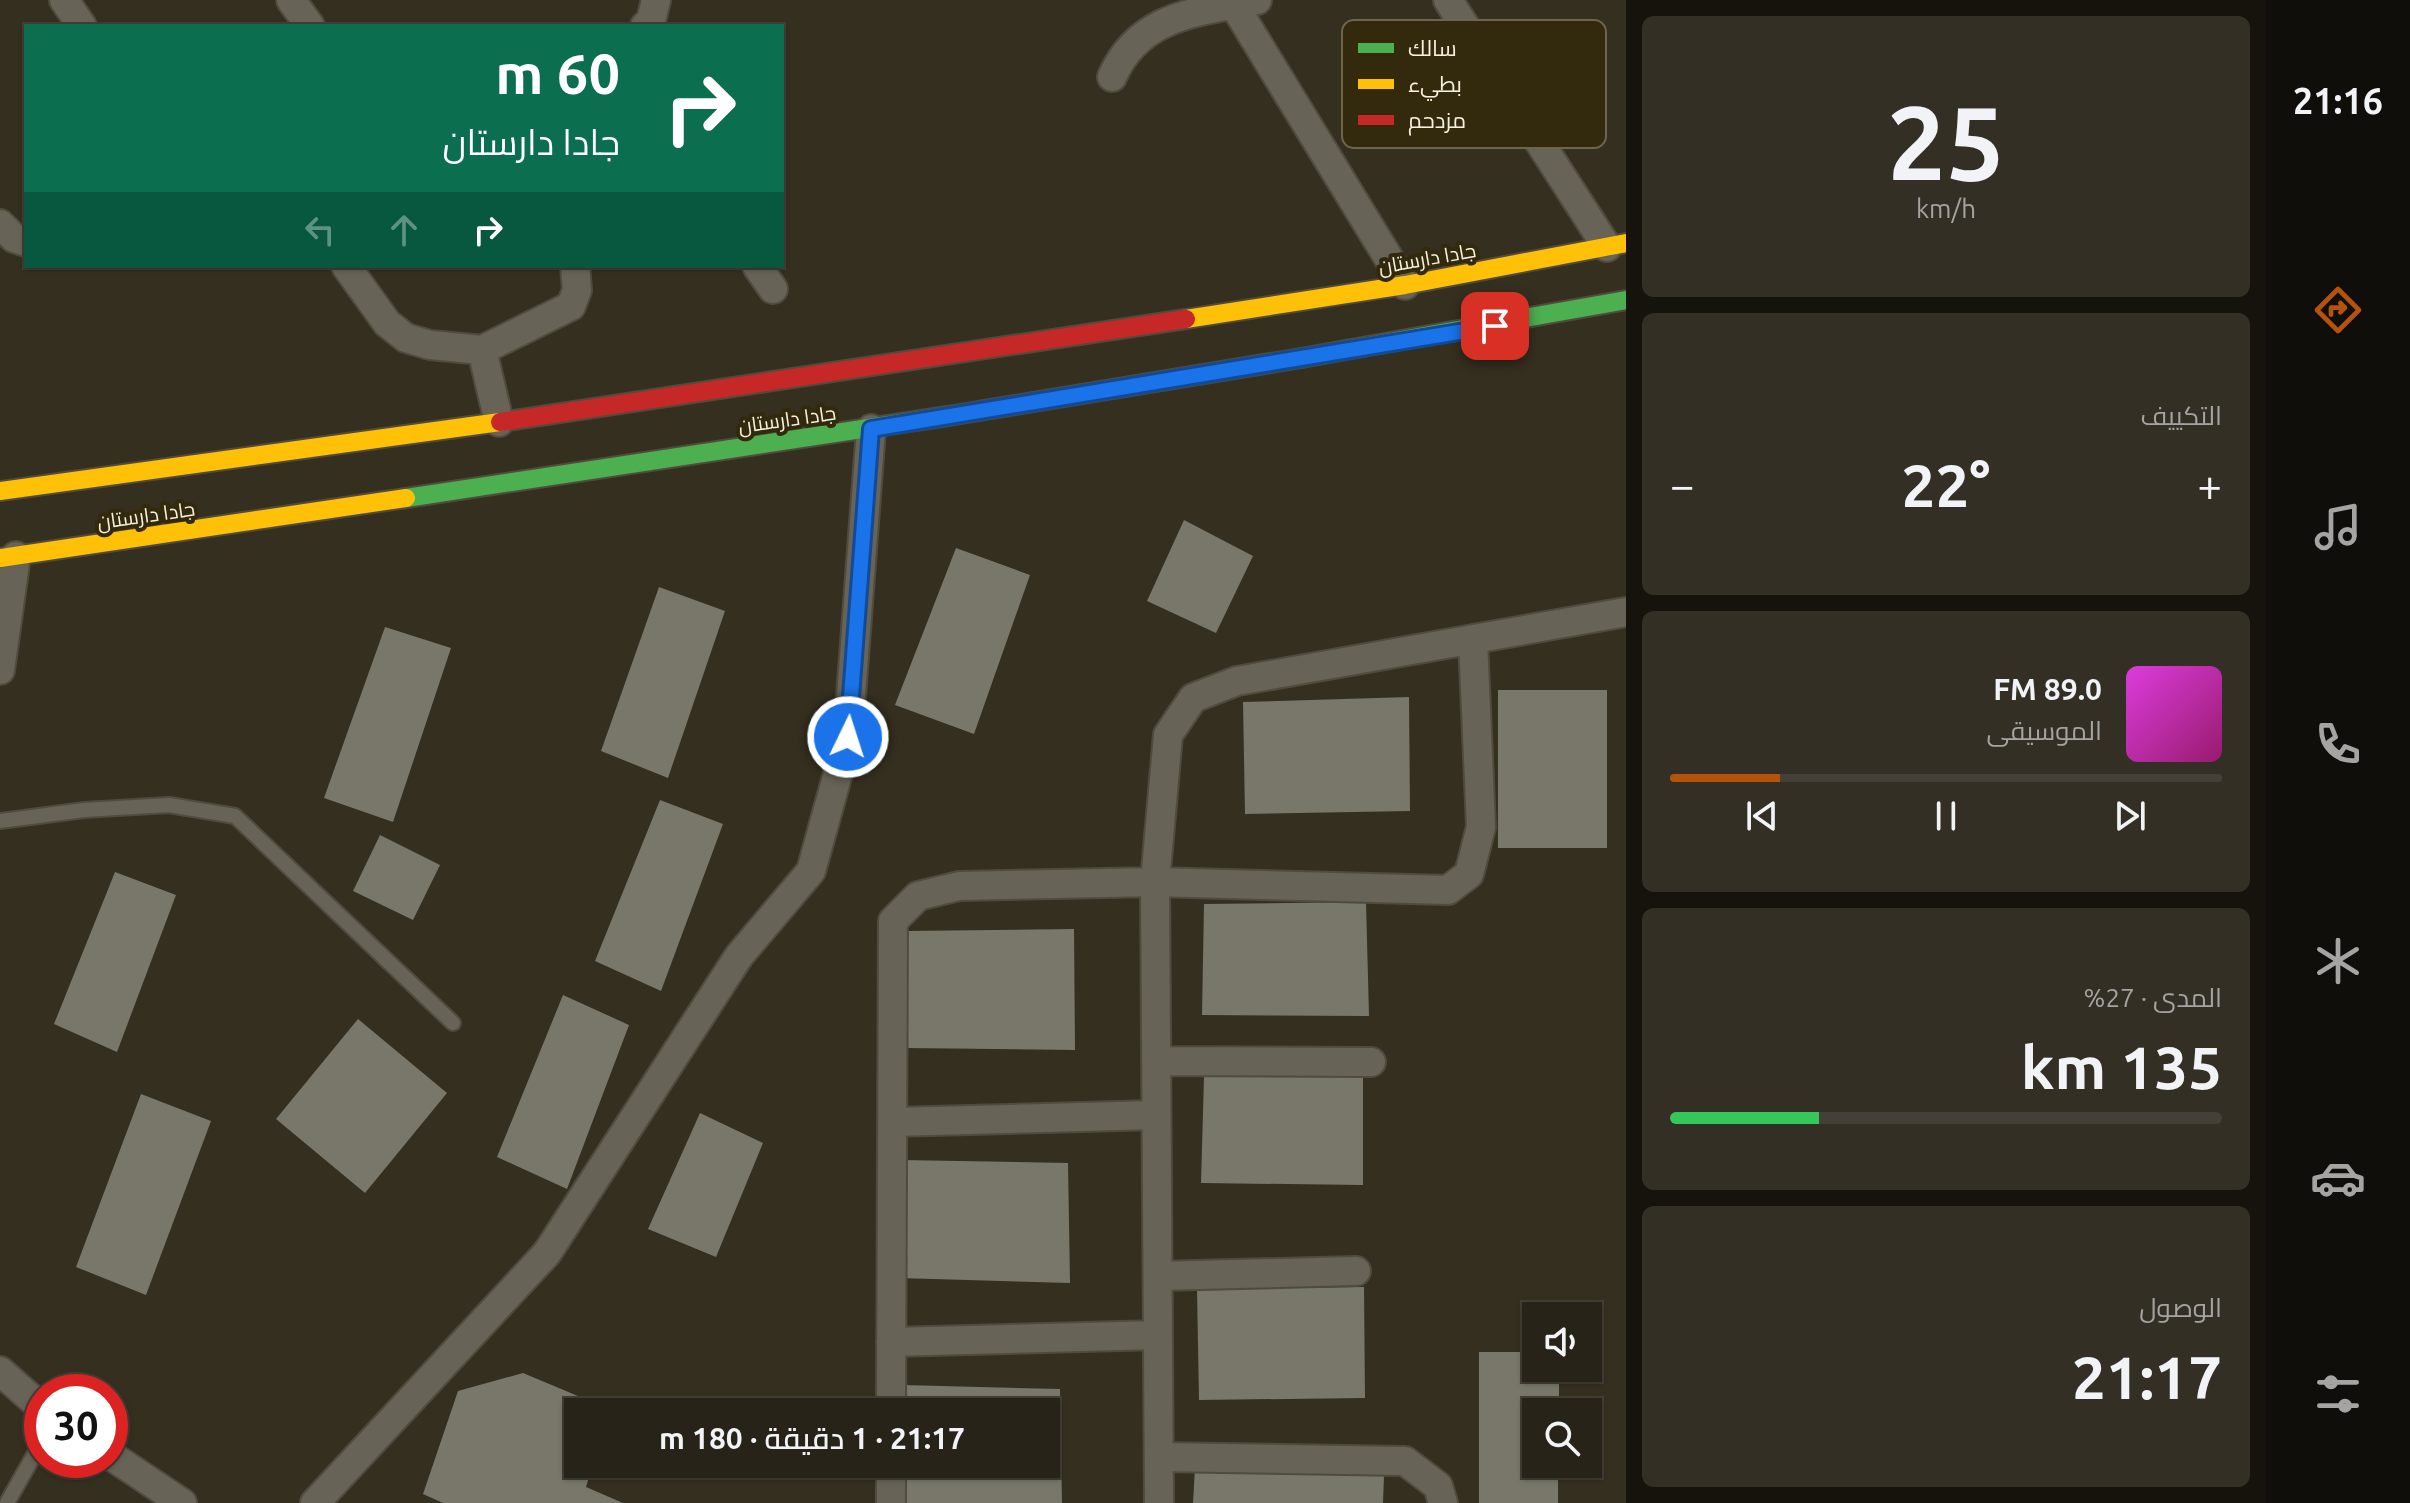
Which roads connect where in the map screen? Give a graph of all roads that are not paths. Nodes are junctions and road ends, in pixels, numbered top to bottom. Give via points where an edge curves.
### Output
1 (64, 0) edge
2 (291, 0) edge
3 (656, 0) edge
4 (1448, 0) edge
5 (1245, 2) edge
6 (1462, 20) edge
7 (81, 24) edge
8 (309, 24) edge
9 (647, 24) edge
10 (1112, 77) dead end
11 (1549, 148) edge
12 (0, 224) edge
13 (24, 241) edge
14 (1616, 245) edge
15 (347, 268) edge
16 (575, 268) edge
17 (1405, 285) junction
18 (1626, 300) edge
19 (482, 350) junction
20 (499, 422) junction
21 (871, 429) junction
22 (0, 491) edge
23 (8, 557) edge
24 (1626, 612) edge
25 (1473, 640) junction
26 (0, 670) edge
27 (0, 821) edge
28 (1155, 882) junction
29 (453, 1023) dead end
30 (1156, 1061) junction
31 (1371, 1062) dead end
32 (1156, 1115) junction
33 (892, 1122) junction
34 (1356, 1271) dead end
35 (1158, 1276) junction
36 (1158, 1335) junction
37 (891, 1342) junction
38 (0, 1371) edge
39 (24, 1392) edge
40 (891, 1398) edge
41 (1159, 1457) junction
42 (128, 1467) edge
43 (24, 1473) edge
44 (891, 1478) edge
45 (7, 1503) edge
46 (182, 1503) edge
47 (315, 1503) edge
48 (891, 1503) edge
49 (1159, 1503) edge
50 (1443, 1503) edge

1 - 7 street
2 - 8 street
3 - 9 street
4 - 6 street
5 - 10 street via 1178,17 1143,33 1122,54
5 - 17 street
11 - 14 street
12 - 13 street
14 - 17 main road, جادا دارستان
15 - 19 street via 387,323 406,338
16 - 19 street via 577,290 571,306
17 - 20 main road, جادا دارستان via 1183,326
18 - 21 main road, جادا دارستان via 1495,326 1188,369
19 - 20 street
20 - 22 main road, جادا دارستان
21 - 23 main road, جادا دارستان
21 - 47 street via 848,737 811,871 739,956 547,1253
23 - 26 street
24 - 25 street
25 - 28 street via 1237,681 1193,698 1168,735
25 - 28 street via 1481,827 1469,874 1448,890
27 - 29 lane via 169,805 235,816
28 - 30 street
28 - 33 street via 959,886 918,896 893,921
30 - 31 street
30 - 32 street
32 - 33 street
32 - 35 street
33 - 37 street
34 - 35 street
35 - 36 street
36 - 37 street
36 - 41 street
37 - 40 street
38 - 39 street
41 - 49 street
41 - 50 street via 1405,1461 1438,1486
42 - 46 street
43 - 45 lane
44 - 48 street

